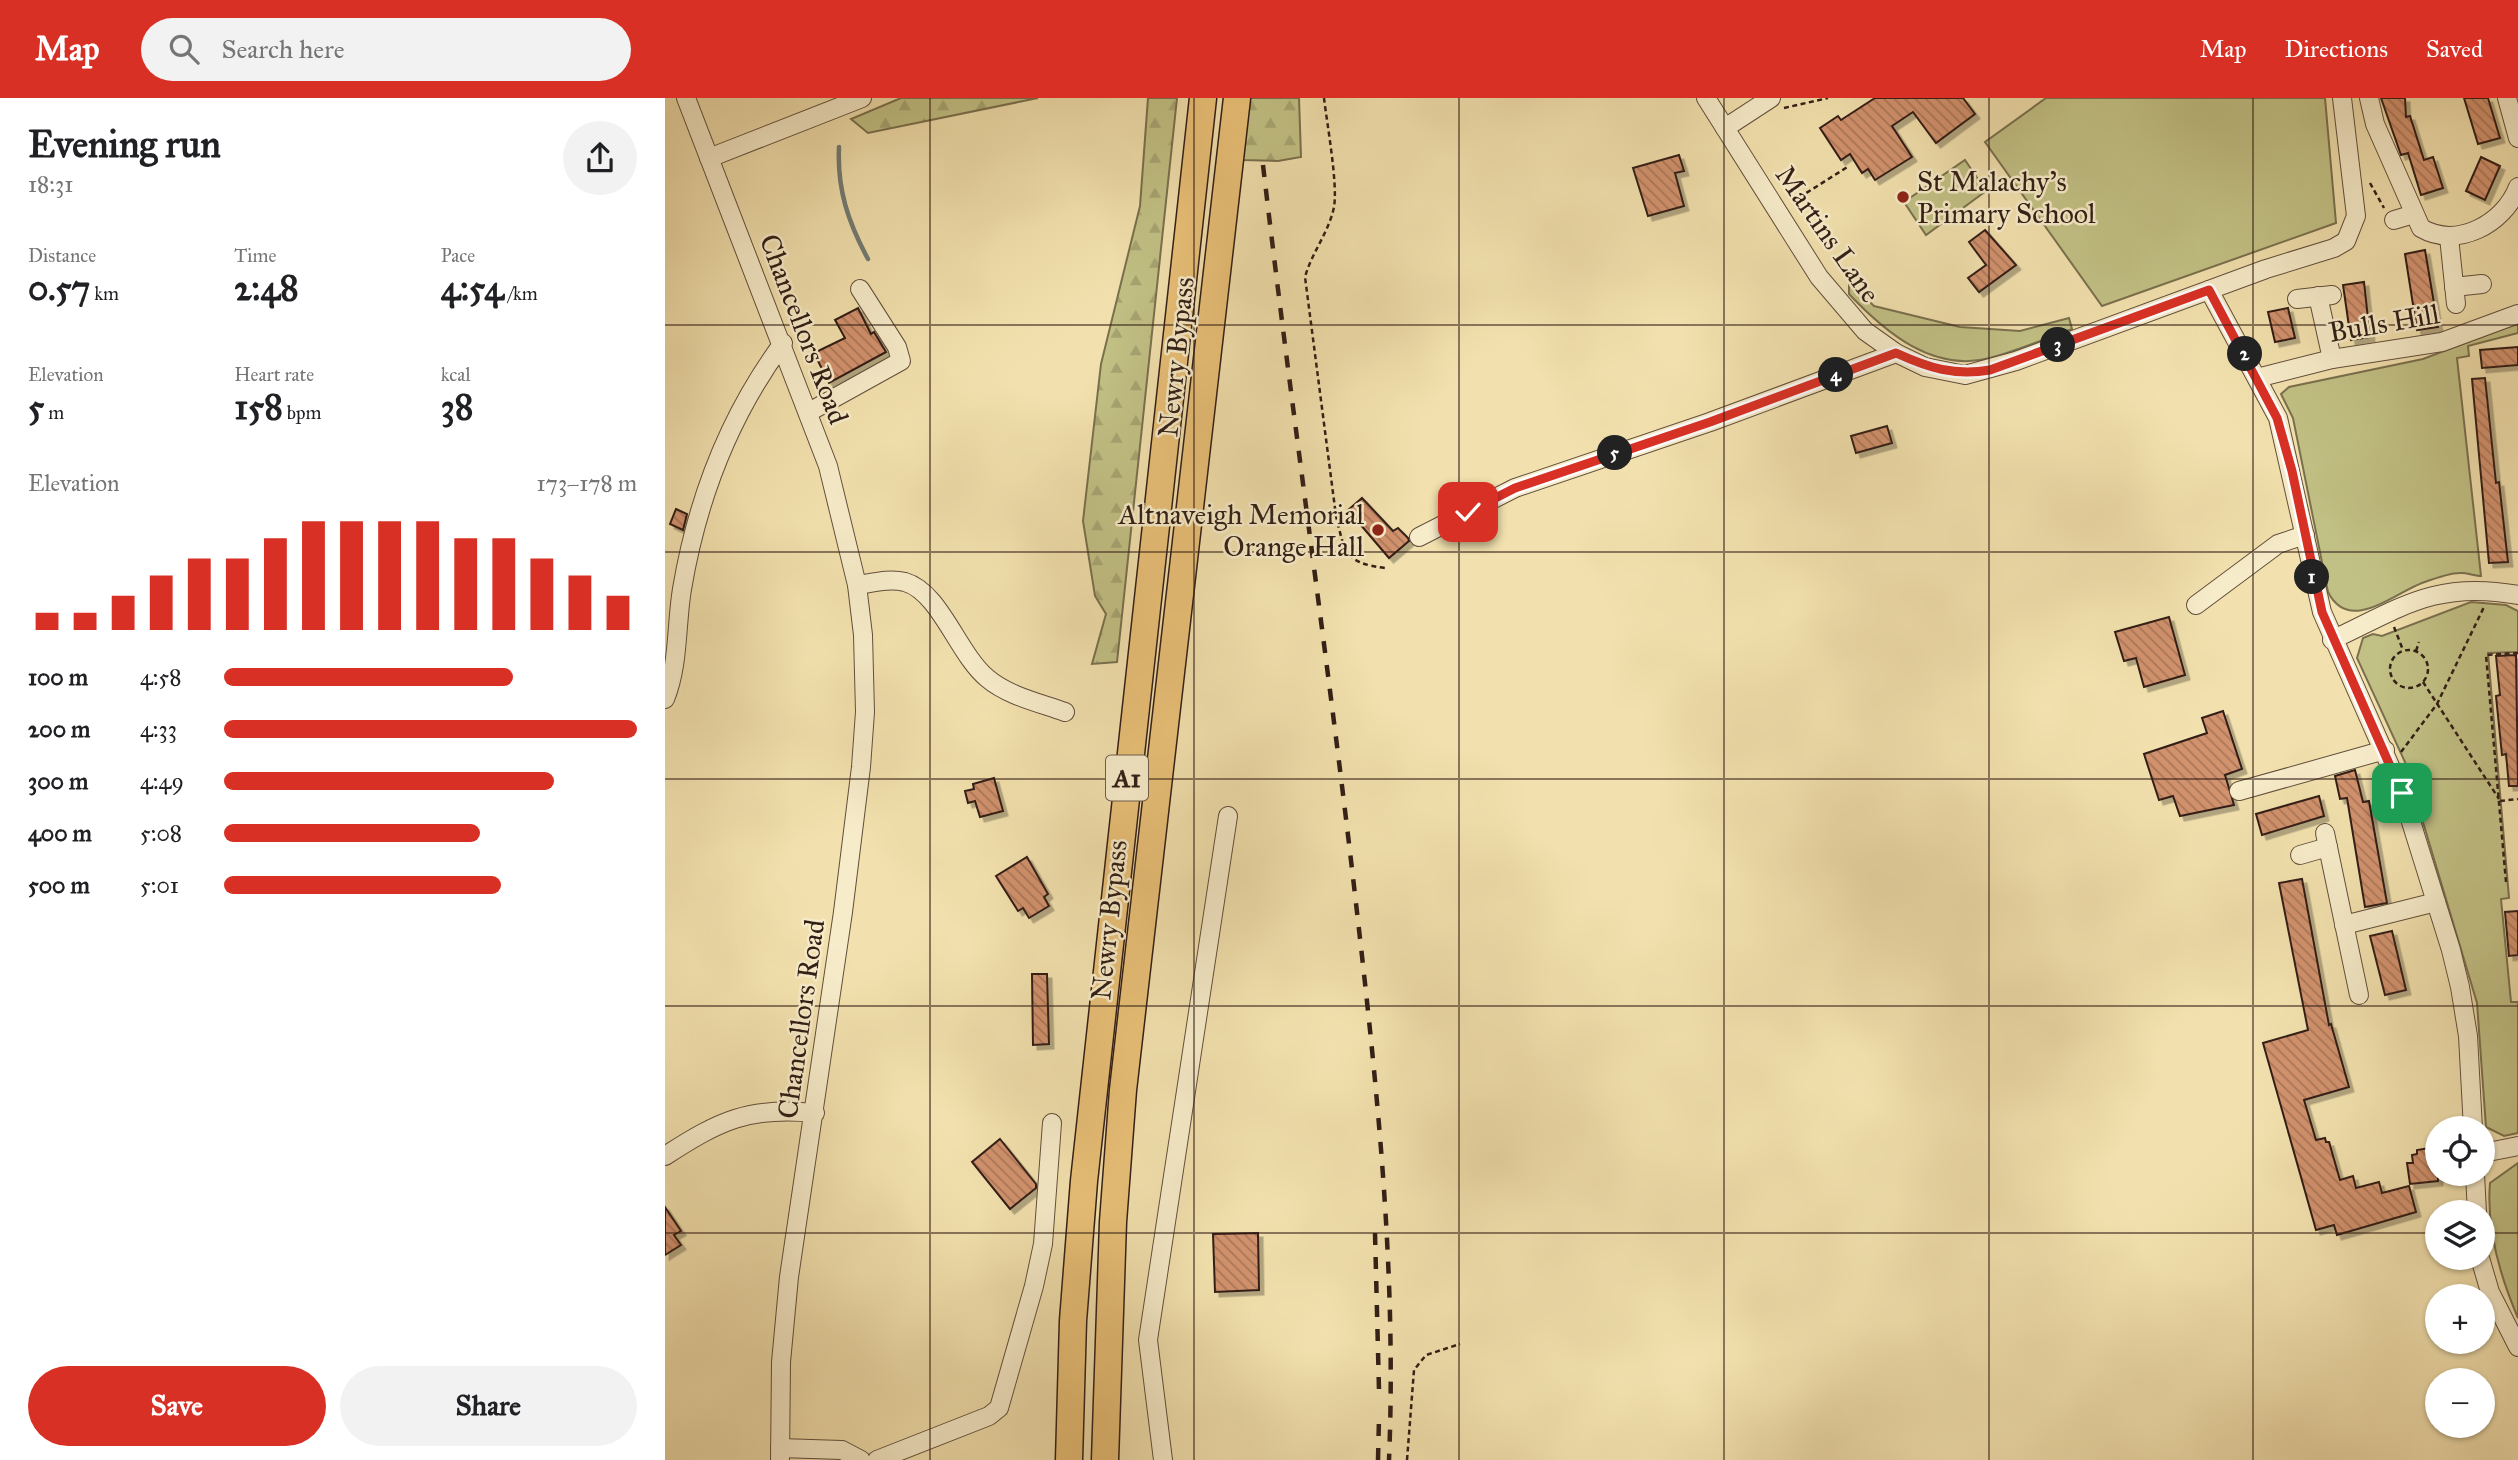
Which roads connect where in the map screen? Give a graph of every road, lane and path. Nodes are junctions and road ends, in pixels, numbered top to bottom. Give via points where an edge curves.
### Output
1 (686, 98) edge
2 (862, 98) edge
3 (1203, 98) edge
4 (1237, 98) edge
5 (1324, 98) edge
6 (1706, 98) edge
7 (1828, 98) edge
8 (2342, 98) edge
9 (2369, 98) edge
10 (2507, 98) edge
11 (1773, 104) edge
12 (1725, 128) junction
13 (2518, 138) edge
14 (709, 159) junction
15 (1850, 166) dead end
16 (2352, 174) junction
17 (2518, 188) edge
18 (1790, 204) dead end
19 (2414, 214) junction
20 (2394, 220) joint
21 (2449, 237) junction
22 (2482, 284) dead end
23 (860, 289) dead end
24 (2209, 290) junction
25 (2297, 299) dead end
26 (2518, 314) edge
27 (783, 343) junction
28 (1896, 353) junction
29 (2332, 359) junction
30 (2257, 378) junction
31 (809, 412) junction
32 (2305, 535) junction
33 (1419, 537) dead end
34 (1385, 568) dead end
35 (857, 584) junction
36 (2518, 594) edge
37 (2488, 599) dead end
38 (2196, 605) dead end
39 (2394, 627) dead end
40 (2332, 640) junction
41 (2419, 642) dead end
42 (2403, 651) junction
43 (2416, 651) junction
44 (2518, 653) edge
45 (2423, 682) junction
46 (665, 699) edge
47 (2437, 704) junction
48 (1065, 712) dead end
49 (2388, 758) junction
50 (2239, 791) dead end
51 (2518, 799) edge
52 (2499, 800) junction
53 (1228, 816) dead end
54 (2300, 855) dead end
55 (2506, 882) dead end
56 (2436, 902) junction
57 (2344, 925) junction
58 (2359, 995) dead end
59 (815, 1113) junction
60 (2472, 1116) edge
61 (1052, 1123) dead end
62 (2518, 1146) edge
63 (2495, 1151) edge
64 (665, 1156) edge
65 (2484, 1270) edge
66 (1460, 1344) dead end
67 (2518, 1347) edge
68 (780, 1454) edge
69 (862, 1460) edge
70 (877, 1460) edge
71 (1069, 1460) edge
72 (1105, 1460) edge
73 (1163, 1460) edge
74 (1407, 1460) edge

1 - 14 street, Chancellors Road
2 - 14 street
3 - 71 highway, Newry Bypass / A1 via 1085,1167 1073,1321
4 - 72 highway, Newry Bypass / A1 via 1122,1090
5 - 34 path via 1334,204 1305,277 1336,516 1345,552 1359,564
6 - 12 street, Martins Lane
7 - 11 path
8 - 16 street, Martins Lane
9 - 19 street via 2375,124
10 - 13 street
11 - 12 street
12 - 28 street, Martins Lane via 1819,276 1865,331
14 - 27 street, Chancellors Road
15 - 18 path
16 - 20 path via 2368,180
16 - 24 street, Martins Lane via 2356,216 2346,240
17 - 21 street via 2501,214 2486,225
19 - 20 street
19 - 21 street via 2421,228
21 - 22 street via 2455,296
23 - 31 street via 901,361
24 - 28 street, Martins Lane via 1990,370 1941,372
24 - 30 street
25 - 29 street via 2325,295
26 - 29 street, Bulls Hill via 2442,342
27 - 31 street, Chancellors Road
27 - 46 street via 763,370 712,470 690,544 674,641 674,676
28 - 33 street via 1515,488
29 - 30 street, Bulls Hill
30 - 32 street via 2277,418
31 - 35 street, Chancellors Road via 840,506
32 - 38 street via 2277,544
32 - 40 street via 2313,583
35 - 48 street via 886,581 917,587 986,678 1004,690
35 - 59 street, Chancellors Road via 865,669 861,767
36 - 40 street via 2453,590 2418,599
37 - 47 path
39 - 42 path
40 - 49 street
41 - 43 path
42 - 43 path
42 - 45 path via 2391,664 2395,681 2411,687
43 - 45 path via 2428,665
44 - 52 path via 2486,655
45 - 47 path
47 - 49 path
47 - 52 path
49 - 50 street
49 - 56 street
51 - 52 path
52 - 55 path
53 - 73 street via 1148,1340
54 - 57 street via 2327,840
56 - 57 street
56 - 60 street via 2468,1036
57 - 58 street
59 - 64 street via 771,1109 747,1115 715,1125
59 - 68 street, Chancellors Road via 789,1277 781,1362
61 - 70 street via 1043,1244 999,1408
62 - 63 street
65 - 67 street
66 - 74 path via 1426,1354 1414,1370
68 - 69 street via 842,1450

